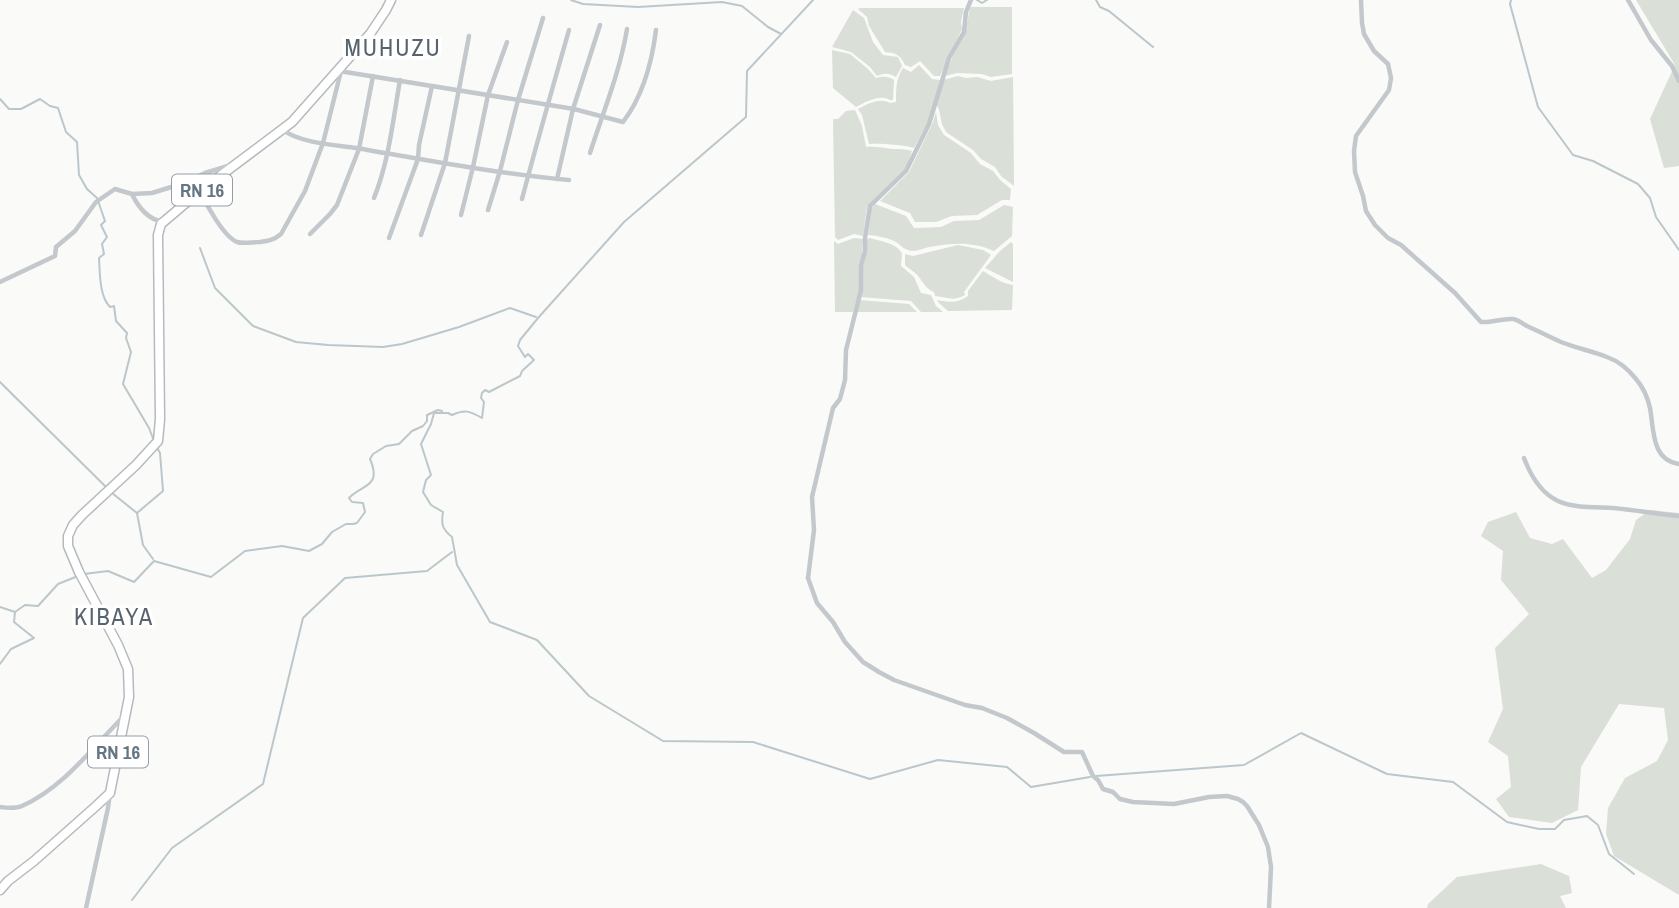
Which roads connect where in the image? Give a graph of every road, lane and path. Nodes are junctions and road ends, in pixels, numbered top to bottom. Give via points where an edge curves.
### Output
1 (391, 0) edge
2 (971, 0) edge
3 (1361, 0) edge
4 (1628, 0) edge
5 (543, 18) dead end
6 (600, 25) dead end
7 (627, 29) dead end
8 (569, 30) dead end
9 (656, 30) dead end
10 (469, 36) dead end
11 (507, 43) dead end
12 (340, 71) junction
13 (373, 76) junction
14 (400, 80) junction
15 (1679, 81) edge
16 (432, 86) junction
17 (460, 90) junction
18 (488, 95) junction
19 (518, 100) junction
20 (547, 104) junction
21 (573, 108) junction
22 (602, 116) junction
23 (282, 130) junction
24 (323, 143) junction
25 (359, 149) junction
26 (590, 153) dead end
27 (387, 154) junction
28 (418, 159) junction
29 (237, 163) junction
30 (445, 163) junction
31 (473, 167) junction
32 (500, 171) junction
33 (528, 175) junction
34 (557, 179) junction
35 (569, 180) dead end
36 (200, 191) junction
37 (132, 194) junction
38 (374, 198) dead end
39 (522, 198) dead end
40 (488, 210) dead end
41 (461, 215) dead end
42 (165, 221) junction
43 (310, 234) dead end
44 (421, 235) dead end
45 (389, 238) dead end
46 (0, 282) edge
47 (1524, 458) dead end
48 (1679, 464) edge
49 (1679, 516) edge
50 (127, 712) junction
51 (110, 793) junction
52 (0, 807) edge
53 (0, 890) edge
54 (86, 908) edge
55 (1269, 908) edge

1 - 12 main road, RN 16
2 - 55 street via 964,32 949,58 929,124 906,171 868,211 861,289 846,350 845,380 827,429 812,497 814,530 808,578 821,610 863,662 894,680 1007,718 1064,752 1082,752 1103,789 1121,799 1167,804 1227,796 1243,802 1268,847
3 - 48 street via 1364,34 1388,64 1391,78 1389,90 1354,143 1354,172 1375,225 1455,293 1481,322 1518,320 1626,368 1647,399 1655,444 1661,454
4 - 15 street
5 - 19 street
6 - 21 street
7 - 22 street
8 - 20 street
9 - 22 street via 649,68 631,111 623,122
10 - 17 street
11 - 18 street
12 - 13 street
12 - 23 main road, RN 16
12 - 24 street
13 - 14 street
13 - 25 street
14 - 16 street
14 - 27 street
16 - 17 street
16 - 28 street
17 - 18 street
17 - 30 street
18 - 19 street
18 - 31 street
19 - 20 street
19 - 32 street
20 - 21 street
20 - 33 street
21 - 22 street
21 - 34 street
22 - 26 street
23 - 24 street
23 - 29 main road, RN 16
24 - 25 street
24 - 36 street via 305,191 281,234 269,241 237,242 209,210
25 - 27 street
25 - 43 street via 337,205
27 - 28 street
27 - 38 street
28 - 30 street
28 - 45 street
29 - 36 main road, RN 16
29 - 37 street via 163,190
30 - 31 street
30 - 44 street
31 - 32 street
31 - 41 street
32 - 33 street
32 - 40 street
33 - 34 street
33 - 39 street
34 - 35 street
36 - 42 main road, RN 16
37 - 42 street via 150,217
37 - 46 street via 115,189 56,247 55,256
42 - 50 main road, RN 16 via 158,235 160,433 156,444 73,525 68,536 80,574 125,659 130,682
47 - 49 street via 1534,478 1556,500
50 - 51 main road, RN 16
50 - 52 street via 57,785 21,806
51 - 53 main road, RN 16
51 - 54 street

